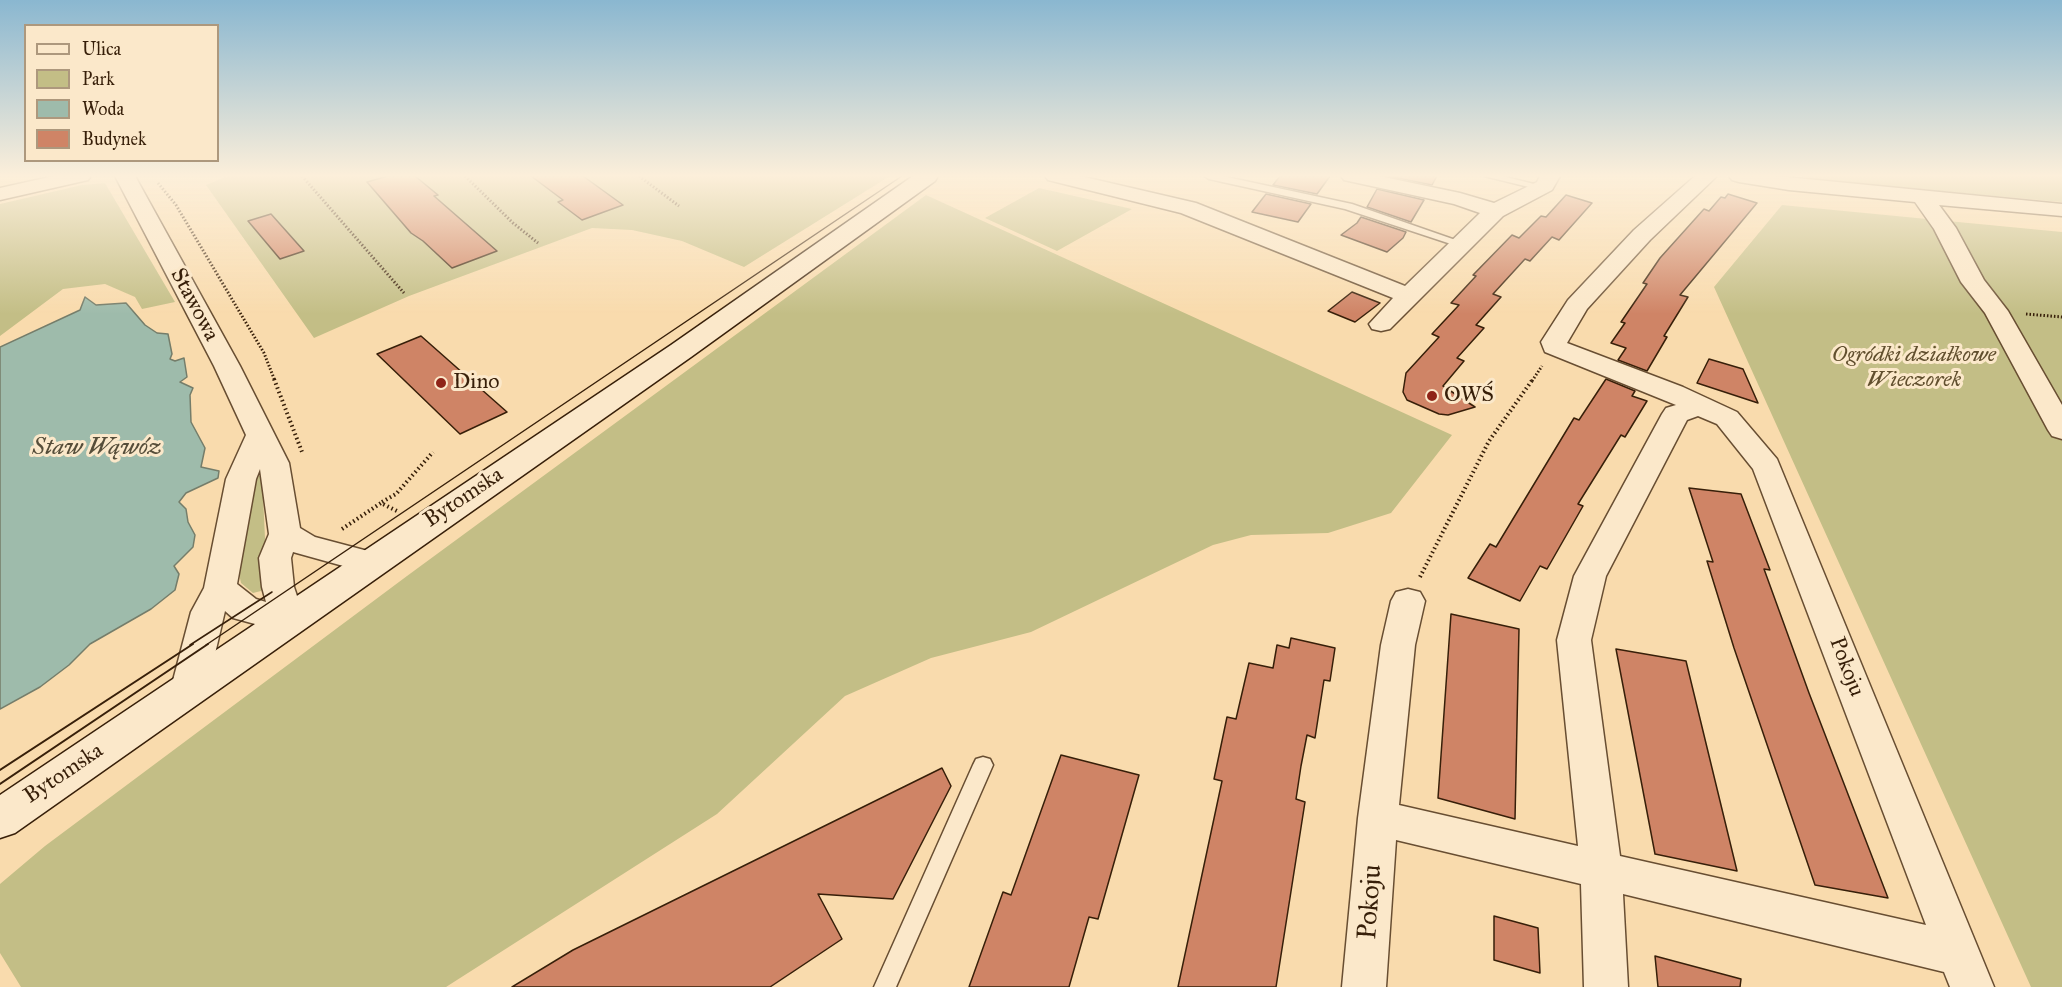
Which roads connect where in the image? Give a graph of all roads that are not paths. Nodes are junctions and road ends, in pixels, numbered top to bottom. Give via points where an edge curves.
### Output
1 (150, 222) edge
2 (862, 222) edge
3 (1223, 222) edge
4 (1396, 222) edge
5 (1484, 222) edge
6 (1656, 222) edge
7 (1941, 222) edge
8 (1461, 244) junction
9 (1408, 296) junction
10 (1382, 324) dead end
11 (1700, 407) junction
12 (2062, 430) edge
13 (260, 436) junction
14 (285, 534) junction
15 (372, 563) junction
16 (220, 588) junction
17 (1408, 601) road end
18 (288, 620) junction
19 (189, 688) junction
20 (983, 765) dead end
21 (1378, 818) junction
22 (0, 819) edge
23 (1601, 870) junction
24 (1965, 970) edge
25 (885, 987) edge
26 (1364, 987) edge
27 (1606, 987) edge

1 - 13 street, Stawowa
2 - 15 main road, Bytomska
3 - 9 street
4 - 8 lane
5 - 8 street
6 - 11 street, Pokoju via 1577,305 1554,347
7 - 12 street
8 - 9 street
9 - 10 street
11 - 23 street via 1677,414 1590,576 1574,640
11 - 24 street, Pokoju via 1727,418 1767,466
13 - 14 street, Stawowa via 274,464
13 - 16 street via 241,479
14 - 15 street via 305,545
14 - 18 street via 275,558 278,587
15 - 18 main road, Bytomska
16 - 18 street via 245,609
16 - 19 street via 208,612
17 - 21 street, Pokoju via 1398,645
18 - 19 main road, Bytomska
19 - 22 main road, Bytomska
20 - 25 lane
21 - 23 street, Pokoju
21 - 26 street, Pokoju
23 - 24 street, Pokoju
23 - 27 street

